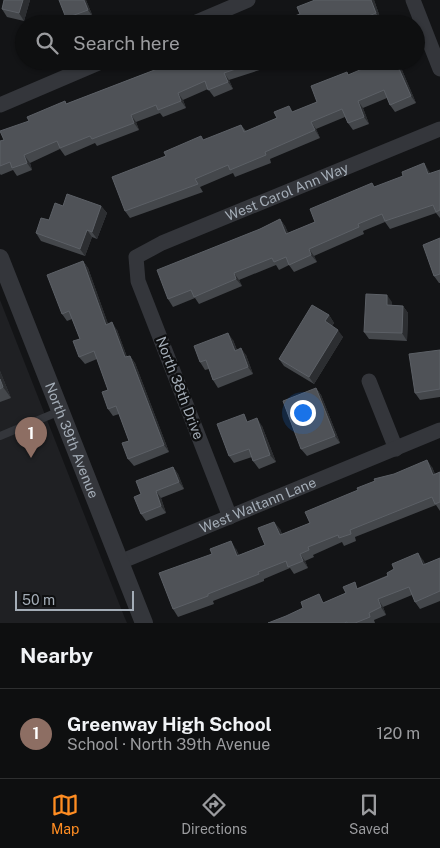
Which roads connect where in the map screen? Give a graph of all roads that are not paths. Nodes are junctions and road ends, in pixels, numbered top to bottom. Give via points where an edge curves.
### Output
1 (248, 0) edge
2 (413, 0) edge
3 (213, 15) edge
4 (419, 15) edge
5 (425, 31) edge
6 (440, 69) edge
7 (82, 70) edge
8 (0, 105) edge
9 (440, 128) edge
10 (136, 257) joint
11 (0, 258) edge
12 (369, 381) dead end
13 (60, 411) junction
14 (440, 430) edge
15 (0, 436) edge
16 (396, 449) junction
17 (230, 517) junction
18 (120, 562) junction
19 (144, 623) edge

1 - 3 street
2 - 4 street
5 - 6 street
7 - 8 street
9 - 10 street, West Carol Ann Way via 162,243
10 - 17 street, North 38th Drive via 138,281
11 - 13 street, North 39th Avenue
12 - 16 street
13 - 15 lane
13 - 18 street, North 39th Avenue
14 - 16 street, West Waltann Lane
16 - 17 street, West Waltann Lane
17 - 18 street, West Waltann Lane
18 - 19 street, North 39th Avenue

